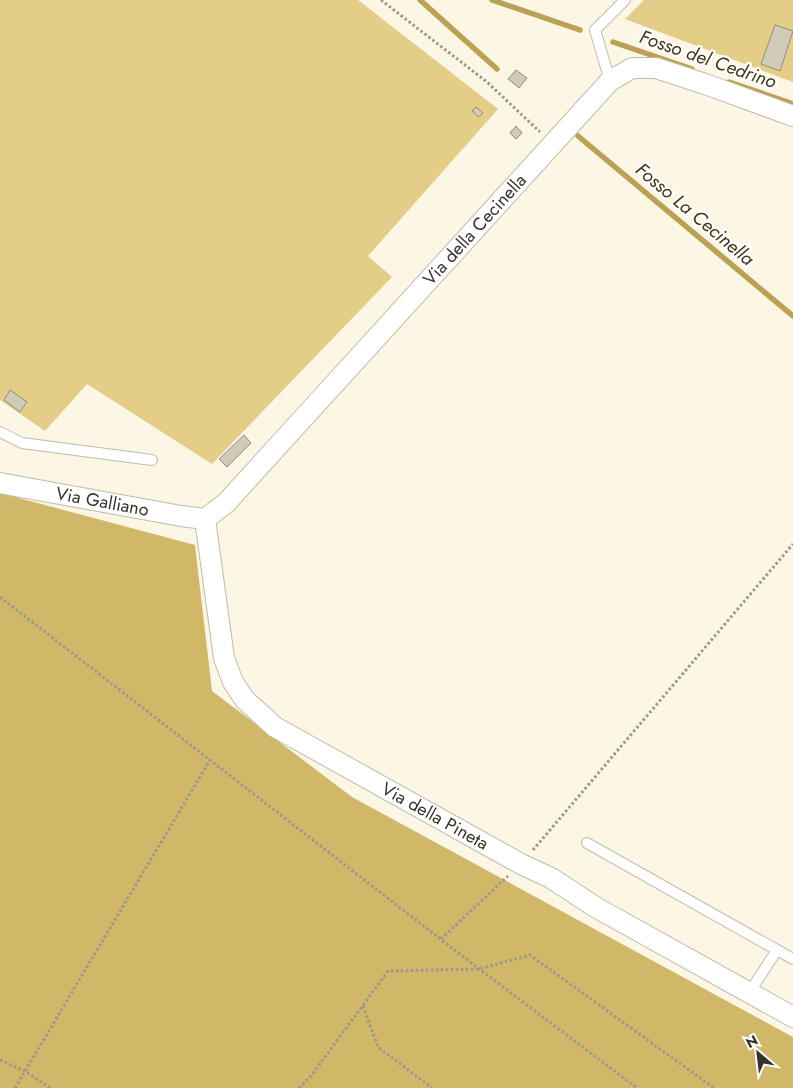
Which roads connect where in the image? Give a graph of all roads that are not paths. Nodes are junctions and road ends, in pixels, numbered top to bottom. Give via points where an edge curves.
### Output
1 (626, 0) edge
2 (610, 81) junction
3 (793, 116) edge
4 (0, 432) edge
5 (152, 460) dead end
6 (0, 483) edge
7 (205, 519) junction
8 (587, 843) dead end
9 (778, 950) junction
10 (793, 959) edge
11 (749, 993) junction
12 (793, 1017) edge

1 - 2 lane via 595,30
2 - 3 street, Via della Cecinella via 632,68 656,68
2 - 7 street, Via della Cecinella via 231,497
4 - 5 lane via 22,443
6 - 7 street, Via Galliano
7 - 11 street, Via della Pineta via 224,658 233,682 245,700 275,727 551,878 597,908
8 - 9 lane
9 - 10 lane
9 - 11 lane
11 - 12 street, Via della Pineta

